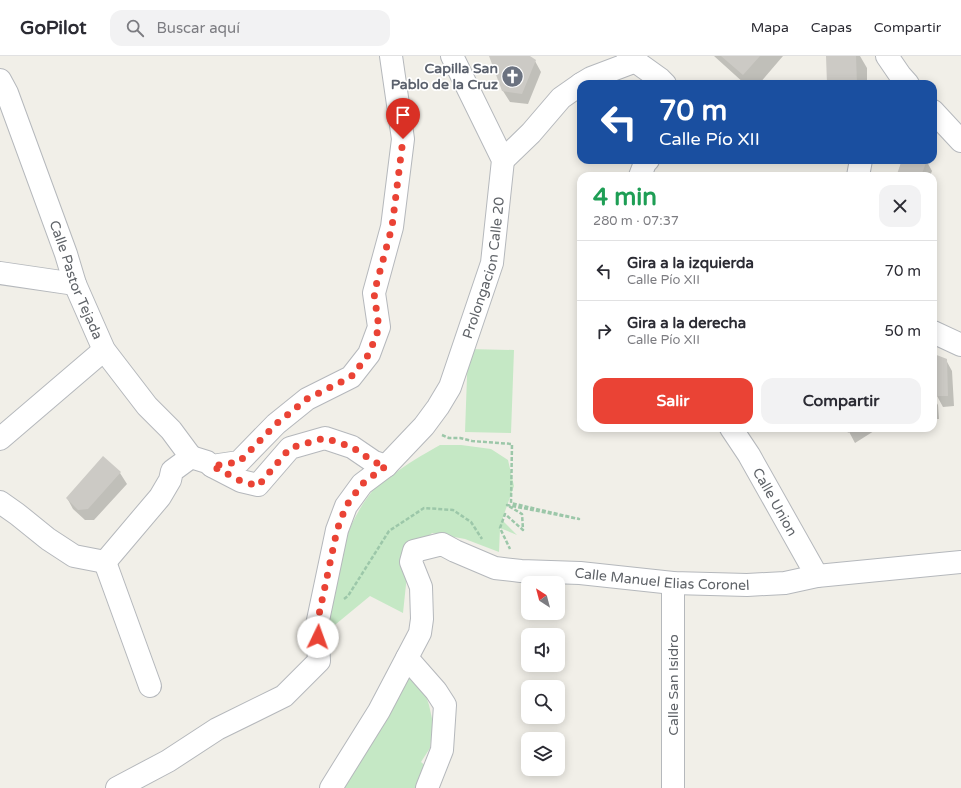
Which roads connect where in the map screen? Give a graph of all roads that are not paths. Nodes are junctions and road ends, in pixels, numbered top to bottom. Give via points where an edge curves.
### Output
1 (390, 56) edge
2 (452, 56) edge
3 (888, 56) edge
4 (632, 59) edge
5 (0, 80) edge
6 (588, 80) edge
7 (661, 80) edge
8 (900, 80) edge
9 (577, 87) edge
10 (937, 115) edge
11 (961, 142) edge
12 (503, 160) junction
13 (0, 273) edge
14 (75, 284) junction
15 (937, 334) edge
16 (961, 345) edge
17 (104, 350) junction
18 (734, 432) edge
19 (0, 439) edge
20 (191, 457) junction
21 (212, 466) junction
22 (386, 466) junction
23 (0, 502) edge
24 (105, 562) junction
25 (961, 562) edge
26 (817, 576) junction
27 (673, 583) junction
28 (407, 658) junction
29 (150, 686) dead end
30 (117, 788) edge
31 (331, 788) edge
32 (427, 788) edge
33 (673, 788) edge

1 - 21 street via 403,139 392,227 374,293 379,328 369,354 351,377 307,399 276,424 239,462
2 - 12 street
3 - 8 street
4 - 6 street
4 - 7 street
5 - 14 street, Calle Pastor Tejada via 40,182
9 - 12 street via 561,98 531,133
10 - 11 street
12 - 22 street, Prolongacion Calle 20 via 492,263 450,387 424,426
13 - 14 street
14 - 17 street, Calle Pastor Tejada
15 - 16 street
17 - 19 street
17 - 20 street, Calle Pastor Tejada
18 - 26 street, Calle Union
20 - 21 street
20 - 24 street via 172,471 160,497
21 - 22 street via 241,481 258,486 290,448 325,438 352,447 374,462
22 - 30 street, Prolongacion Calle 20 via 362,484 346,506 337,530 317,624 319,661 284,696 217,729 168,761
23 - 24 street via 74,556
24 - 29 street
25 - 26 street, Calle Manuel Elias Coronel
26 - 27 street, Calle Manuel Elias Coronel via 786,583 747,585
27 - 28 street, Calle Manuel Elias Coronel via 580,573 495,568 442,544 414,551 411,562 421,587 422,619 420,633
27 - 33 street, Calle San Isidro
28 - 31 street, Calle Manuel Elias Coronel via 379,711
28 - 32 street via 446,705 442,750

